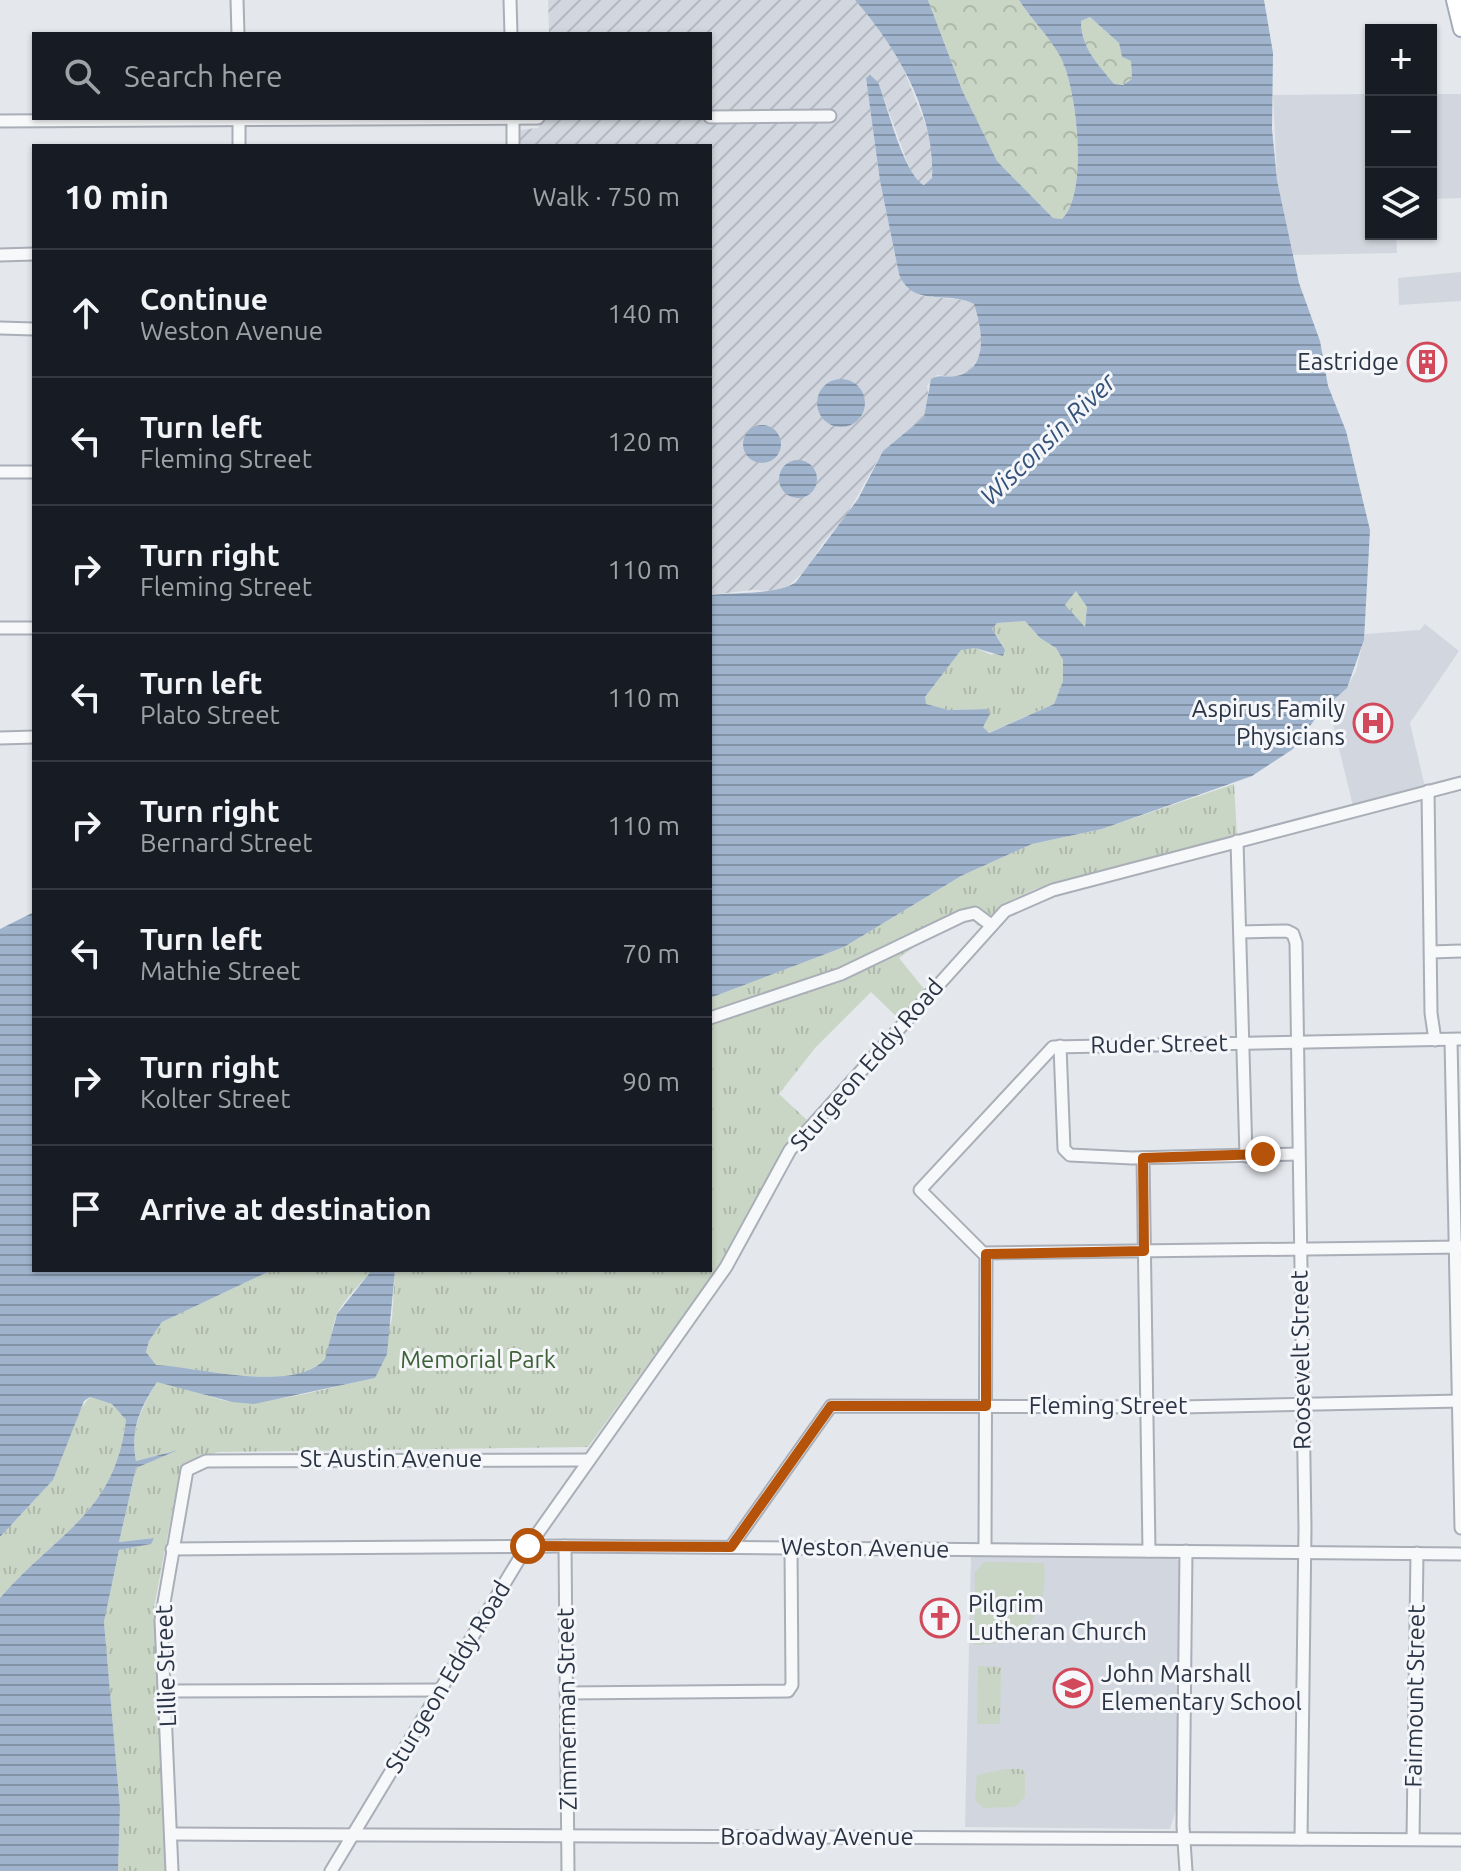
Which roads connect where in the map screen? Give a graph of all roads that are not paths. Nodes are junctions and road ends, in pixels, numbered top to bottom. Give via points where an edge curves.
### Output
1 (237, 0) edge
2 (510, 0) edge
3 (1454, 0) edge
4 (1461, 29) edge
5 (238, 32) edge
6 (511, 32) edge
7 (830, 116) dead end
8 (712, 117) edge
9 (120, 120) edge
10 (239, 120) edge
11 (513, 120) edge
12 (0, 121) edge
13 (239, 144) edge
14 (513, 144) edge
15 (32, 254) edge
16 (0, 255) edge
17 (0, 328) edge
18 (32, 329) edge
19 (0, 472) edge
20 (32, 472) edge
21 (0, 628) edge
22 (32, 628) edge
23 (32, 737) edge
24 (0, 738) edge
25 (1461, 783) edge
26 (1428, 791) junction
27 (1237, 841) junction
28 (991, 925) junction
29 (1240, 932) junction
30 (1461, 951) edge
31 (1431, 952) junction
32 (712, 1017) edge
33 (1435, 1040) junction
34 (1456, 1040) edge
35 (1243, 1042) junction
36 (1298, 1042) junction
37 (1060, 1046) junction
38 (1298, 1154) junction
39 (1246, 1156) junction
40 (1143, 1158) junction
41 (1458, 1247) edge
42 (1299, 1249) junction
43 (1144, 1251) junction
44 (986, 1254) junction
45 (1460, 1401) edge
46 (1302, 1405) junction
47 (986, 1406) junction
48 (1148, 1407) junction
49 (589, 1460) junction
50 (192, 1465) joint
51 (1461, 1528) edge
52 (528, 1546) junction
53 (565, 1546) junction
54 (731, 1547) junction
55 (791, 1548) junction
56 (172, 1549) junction
57 (985, 1549) junction
58 (1149, 1551) junction
59 (1186, 1551) junction
60 (1305, 1552) junction
61 (1417, 1553) junction
62 (1461, 1554) edge
63 (440, 1690) junction
64 (165, 1691) junction
65 (566, 1693) junction
66 (355, 1833) junction
67 (173, 1834) junction
68 (568, 1835) junction
69 (1186, 1839) junction
70 (1301, 1839) junction
71 (1413, 1839) junction
72 (1461, 1840) edge
73 (172, 1871) edge
74 (331, 1871) edge
75 (568, 1871) edge
76 (1186, 1871) edge

1 - 5 street
2 - 6 street
3 - 4 main road
7 - 8 street
9 - 12 street
10 - 13 street
11 - 14 street
15 - 16 street
17 - 18 street
19 - 20 street
21 - 22 street
23 - 24 street
25 - 26 street, Sturgeon Eddy Road
26 - 27 street, Sturgeon Eddy Road
26 - 31 street
27 - 28 street, Sturgeon Eddy Road via 1031,897 1008,908
27 - 29 street
28 - 32 street via 975,913 962,916 841,974
28 - 49 street, Sturgeon Eddy Road via 790,1150 730,1261
29 - 35 street
29 - 36 street, Roosevelt Street via 1294,935
30 - 31 street
31 - 33 street
33 - 34 street, Ruder Street
33 - 36 street, Ruder Street
34 - 41 street
35 - 36 street, Ruder Street
35 - 37 street, Ruder Street
35 - 39 street
36 - 38 street, Roosevelt Street
37 - 40 street via 1067,1153
37 - 44 street, Ruder Street via 1037,1062 920,1190 972,1246
38 - 39 street
38 - 42 street, Roosevelt Street
39 - 40 street
40 - 43 street
41 - 42 street
41 - 45 street
42 - 43 street
42 - 46 street, Roosevelt Street
43 - 44 street
43 - 48 street
44 - 47 street
45 - 46 street, Fleming Street
45 - 51 street
46 - 48 street, Fleming Street
46 - 60 street, Roosevelt Street
47 - 48 street, Fleming Street
47 - 54 street, Fleming Street via 831,1406
47 - 57 street
48 - 58 street
49 - 50 street, St Austin Avenue via 295,1459
49 - 52 street, Sturgeon Eddy Road
50 - 56 street, Lillie Street via 184,1475
52 - 53 street, Weston Avenue
52 - 56 street, Weston Avenue
52 - 63 street, Sturgeon Eddy Road
53 - 54 street, Weston Avenue
53 - 65 street, Zimmerman Street
54 - 55 street, Weston Avenue
55 - 57 street, Weston Avenue
55 - 65 street via 790,1690
56 - 64 street, Lillie Street via 161,1620
57 - 58 street, Weston Avenue
58 - 59 street, Weston Avenue
59 - 60 street, Weston Avenue
59 - 69 street
60 - 61 street, Weston Avenue
60 - 70 street, Roosevelt Street
61 - 62 street, Weston Avenue
61 - 71 street, Fairmount Street
63 - 64 street
63 - 66 street, Sturgeon Eddy Road
64 - 67 street, Lillie Street
65 - 68 street, Zimmerman Street
66 - 67 street, Broadway Avenue
66 - 68 street, Broadway Avenue
66 - 74 street, Sturgeon Eddy Road
67 - 73 street, Lillie Street
68 - 69 street, Broadway Avenue
68 - 75 street, Zimmerman Street
69 - 70 street, Broadway Avenue
69 - 76 street
70 - 71 street, Broadway Avenue
71 - 72 street, Broadway Avenue

